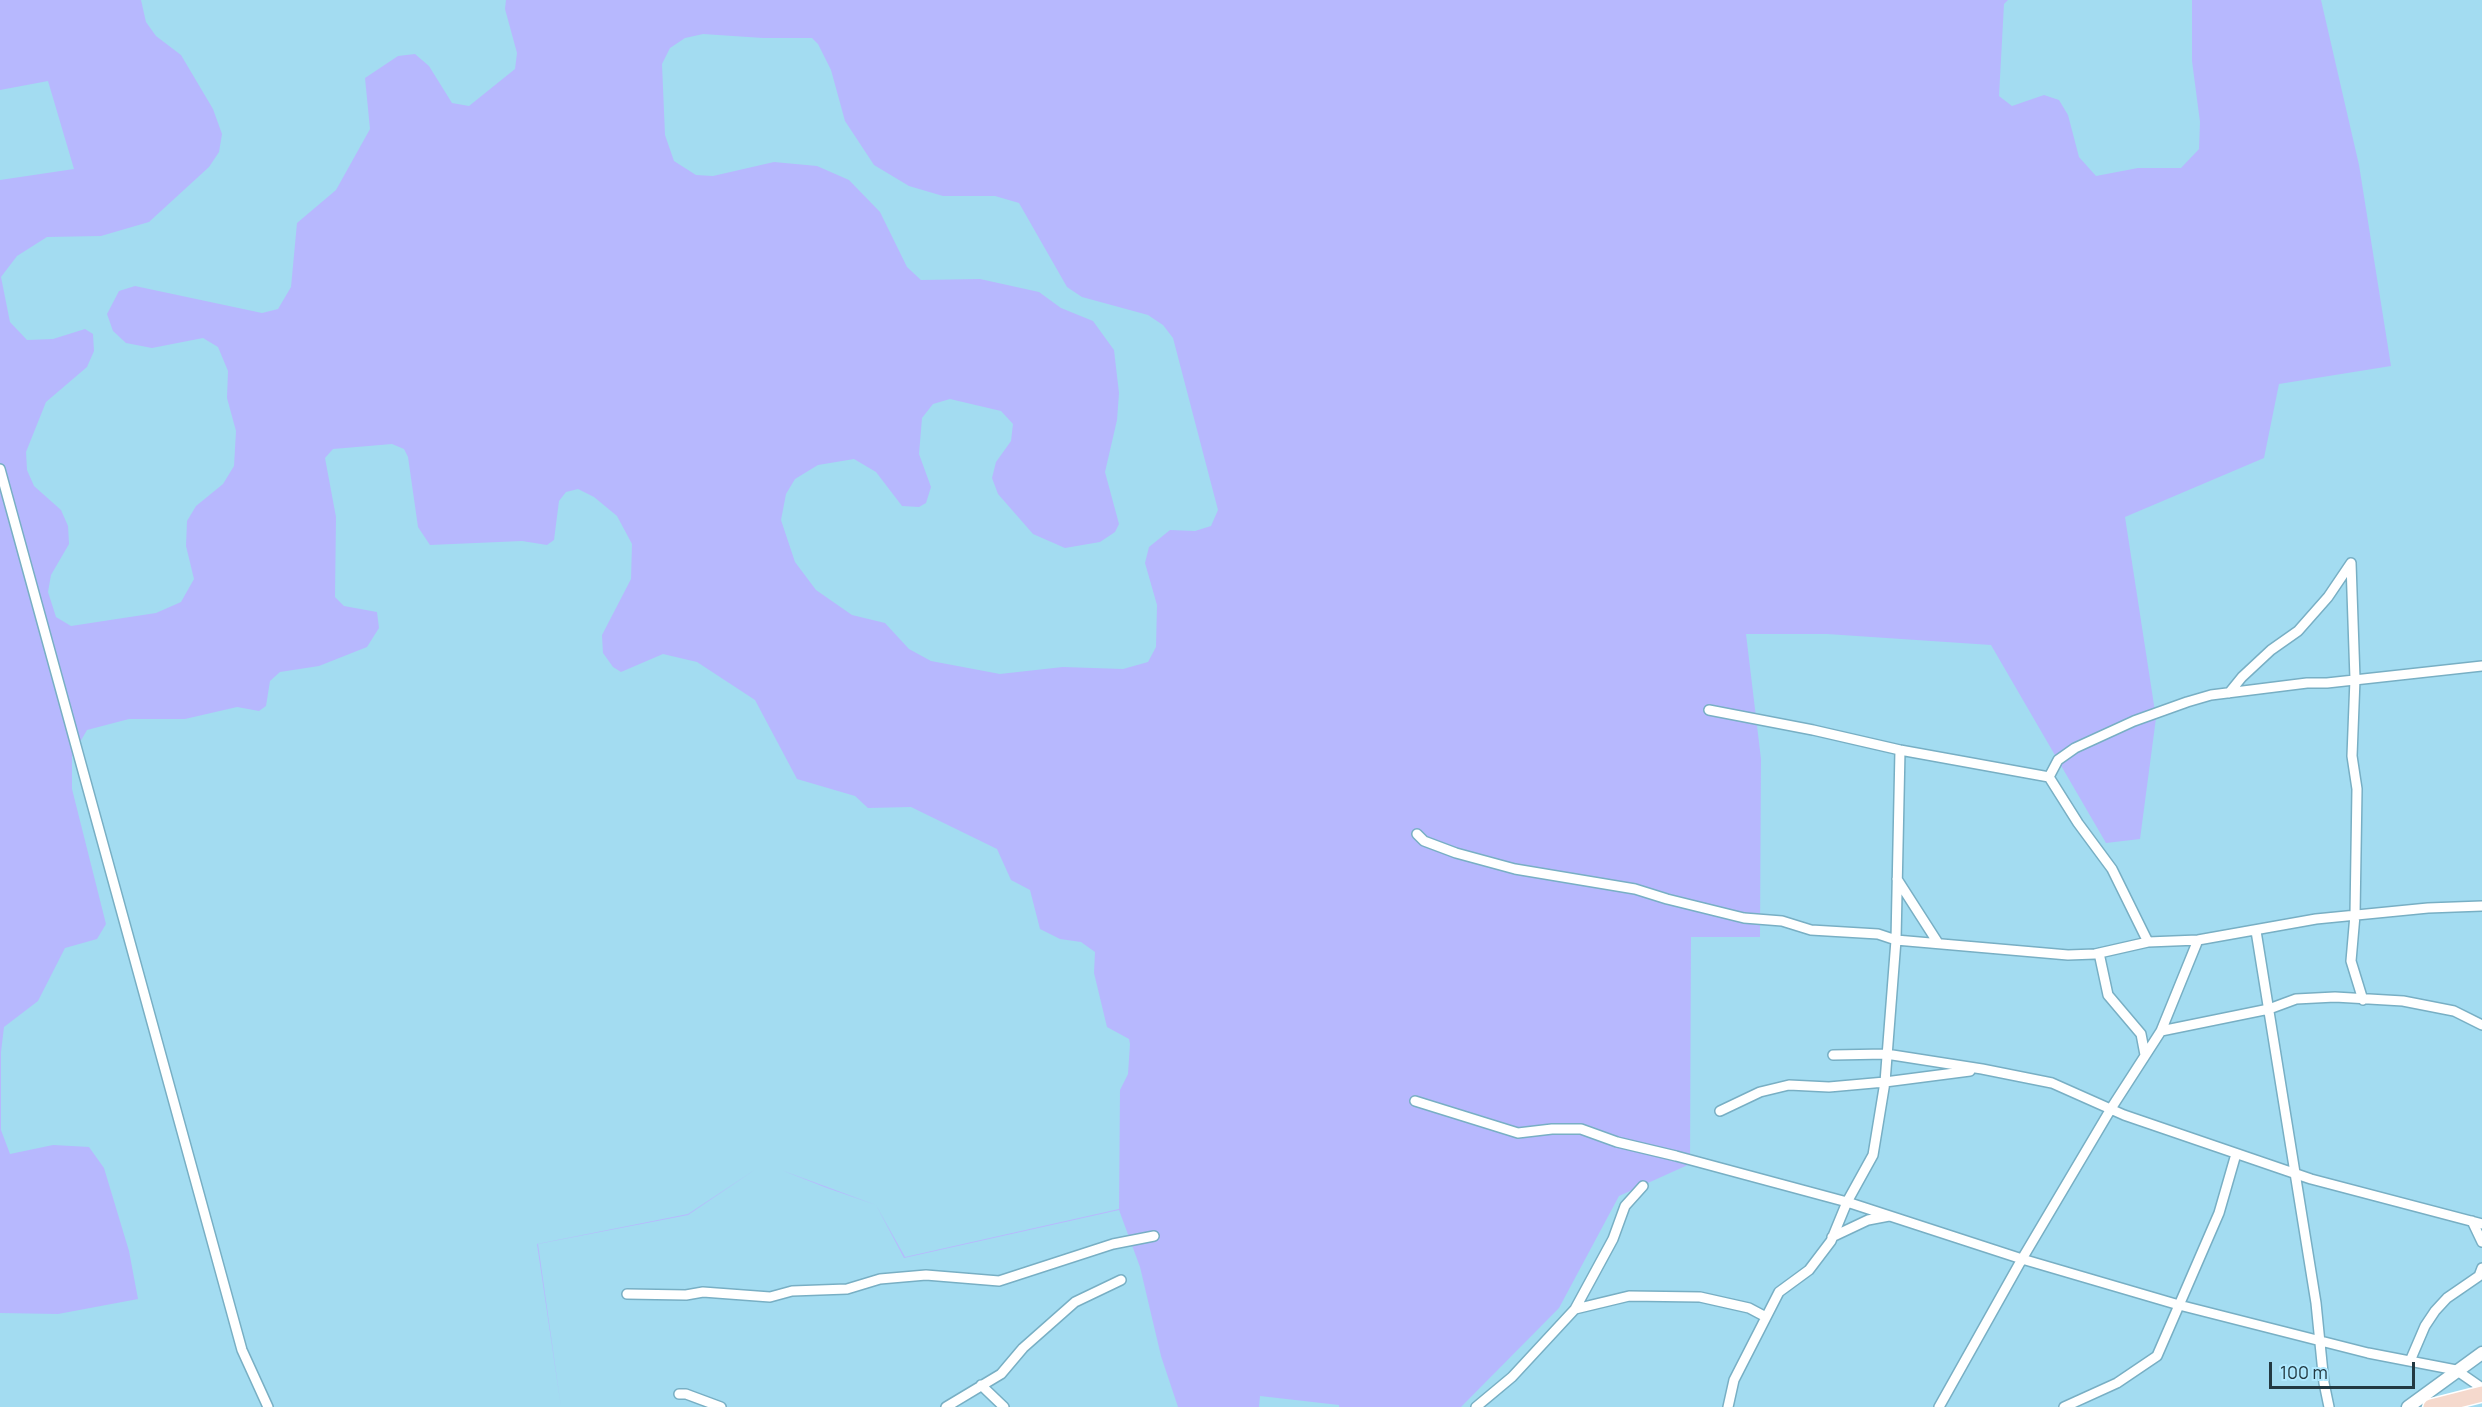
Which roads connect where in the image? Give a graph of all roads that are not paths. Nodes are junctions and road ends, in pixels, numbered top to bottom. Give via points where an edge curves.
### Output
1 (0, 469) edge
2 (2482, 666) edge
3 (2355, 679) junction
4 (2229, 693) junction
5 (1709, 710) dead end
6 (1900, 750) junction
7 (2049, 777) junction
8 (1416, 834) dead end
9 (1897, 879) junction
10 (2482, 906) edge
11 (2355, 915) junction
12 (2256, 931) junction
13 (1896, 940) junction
14 (2198, 940) junction
15 (2148, 942) junction
16 (1938, 943) junction
17 (2099, 953) junction
18 (2363, 1000) junction
19 (2269, 1009) junction
20 (2482, 1025) edge
21 (2161, 1030) junction
22 (1886, 1054) junction
23 (2145, 1055) junction
24 (1833, 1056) dead end
25 (1982, 1069) junction
26 (1885, 1082) junction
27 (1415, 1101) dead end
28 (2112, 1107) junction
29 (1720, 1111) dead end
30 (2236, 1154) junction
31 (2295, 1173) junction
32 (1643, 1186) dead end
33 (1847, 1202) junction
34 (1890, 1216) junction
35 (2472, 1221) junction
36 (2482, 1224) edge
37 (1154, 1236) dead end
38 (1832, 1237) junction
39 (2482, 1242) edge
40 (2022, 1259) junction
41 (2482, 1269) edge
42 (1121, 1280) dead end
43 (627, 1294) dead end
44 (2179, 1305) junction
45 (1575, 1309) junction
46 (1766, 1317) junction
47 (2319, 1340) junction
48 (2482, 1353) edge
49 (2410, 1361) junction
50 (2456, 1370) junction
51 (981, 1385) junction
52 (2482, 1388) edge
53 (679, 1394) dead end
54 (2482, 1394) edge
55 (268, 1407) edge
56 (721, 1407) edge
57 (946, 1407) edge
58 (1004, 1407) edge
59 (1476, 1407) edge
60 (1728, 1407) edge
61 (1939, 1407) edge
62 (2064, 1407) edge
63 (2329, 1407) edge
64 (2408, 1407) edge
65 (2432, 1407) edge

1 - 55 street via 242,1350
2 - 3 street
3 - 4 street
3 - 4 street via 2351,563 2328,597 2298,630 2242,677
3 - 11 street
4 - 7 street via 2187,702 2075,748 2058,760
5 - 6 street
6 - 7 street
6 - 9 street
7 - 15 street via 2112,869
8 - 13 street via 1456,853 1515,869 1635,889 1744,918 1782,921 1811,930 1878,934
9 - 13 street
9 - 16 street
10 - 11 street
11 - 12 street
11 - 18 street via 2351,960
12 - 14 street
12 - 19 street
13 - 16 street
13 - 22 street
14 - 15 street
14 - 21 street
15 - 17 street
16 - 17 street via 2068,955
17 - 23 street via 2108,995 2141,1034
18 - 19 street via 2296,999
18 - 20 street via 2403,1001 2454,1011
19 - 21 street
19 - 31 street
21 - 23 street
22 - 24 street
22 - 25 street
22 - 26 street
23 - 28 street
25 - 26 street
25 - 28 street via 2052,1083
26 - 29 street via 1829,1087 1789,1085 1760,1092
26 - 33 street via 1873,1155
27 - 33 street via 1518,1133 1581,1129 1617,1142
28 - 30 street
28 - 40 street
30 - 31 street
30 - 44 street via 2219,1214
31 - 35 street
31 - 47 street
32 - 45 street via 1625,1206 1613,1239
33 - 34 street
33 - 38 street
34 - 38 street via 1868,1220
34 - 40 street
35 - 36 street
35 - 39 street
37 - 43 street via 1113,1244 999,1281 926,1275 770,1297 703,1292
38 - 46 street via 1809,1270 1779,1292
40 - 44 street
40 - 61 street
41 - 49 street via 2479,1276 2435,1311
42 - 51 street via 1075,1302 1023,1348 1001,1374
44 - 47 street
44 - 62 street via 2166,1339 2151,1362 2117,1383
45 - 46 street via 1629,1296 1700,1296 1749,1308
45 - 59 street via 1512,1377
46 - 60 street via 1734,1380
47 - 49 street
47 - 63 street
48 - 50 street
49 - 50 street
50 - 52 street
50 - 64 street
51 - 57 street
51 - 58 street
53 - 56 street
54 - 65 main road

